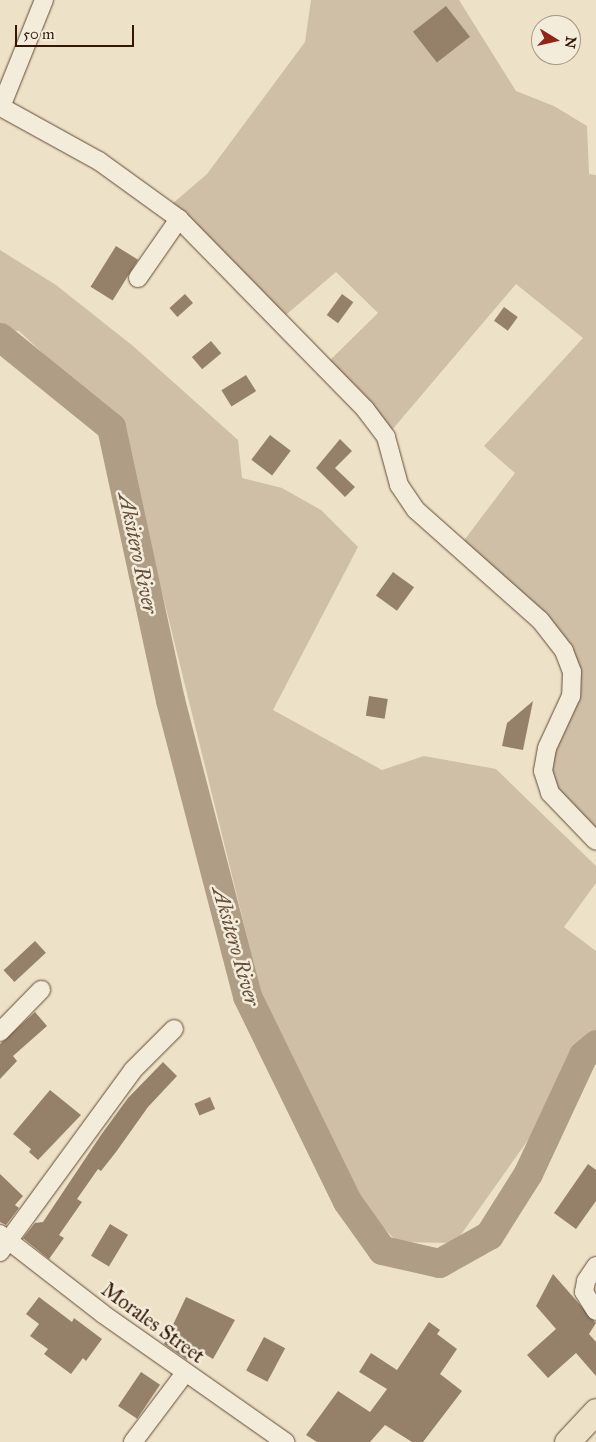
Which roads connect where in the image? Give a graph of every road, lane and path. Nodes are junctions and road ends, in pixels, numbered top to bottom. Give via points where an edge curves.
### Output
1 (44, 0) edge
2 (0, 108) edge
3 (179, 219) junction
4 (138, 278) dead end
5 (596, 841) edge
6 (41, 990) dead end
7 (174, 1029) dead end
8 (0, 1032) edge
9 (3, 1243) edge
10 (596, 1266) edge
11 (596, 1311) edge
12 (186, 1373) junction
13 (596, 1412) edge
14 (133, 1442) edge
15 (285, 1442) edge
16 (567, 1442) edge

1 - 2 street
2 - 3 street via 99,162
3 - 4 street
3 - 5 street via 365,409 386,437 398,485 416,510 540,620 564,652 572,672 571,696 547,748 543,771 550,793
6 - 8 street
7 - 9 street via 133,1070
9 - 12 street, Morales Street
10 - 11 street via 586,1281 584,1292
12 - 14 street
12 - 15 street, Morales Street
13 - 16 highway

